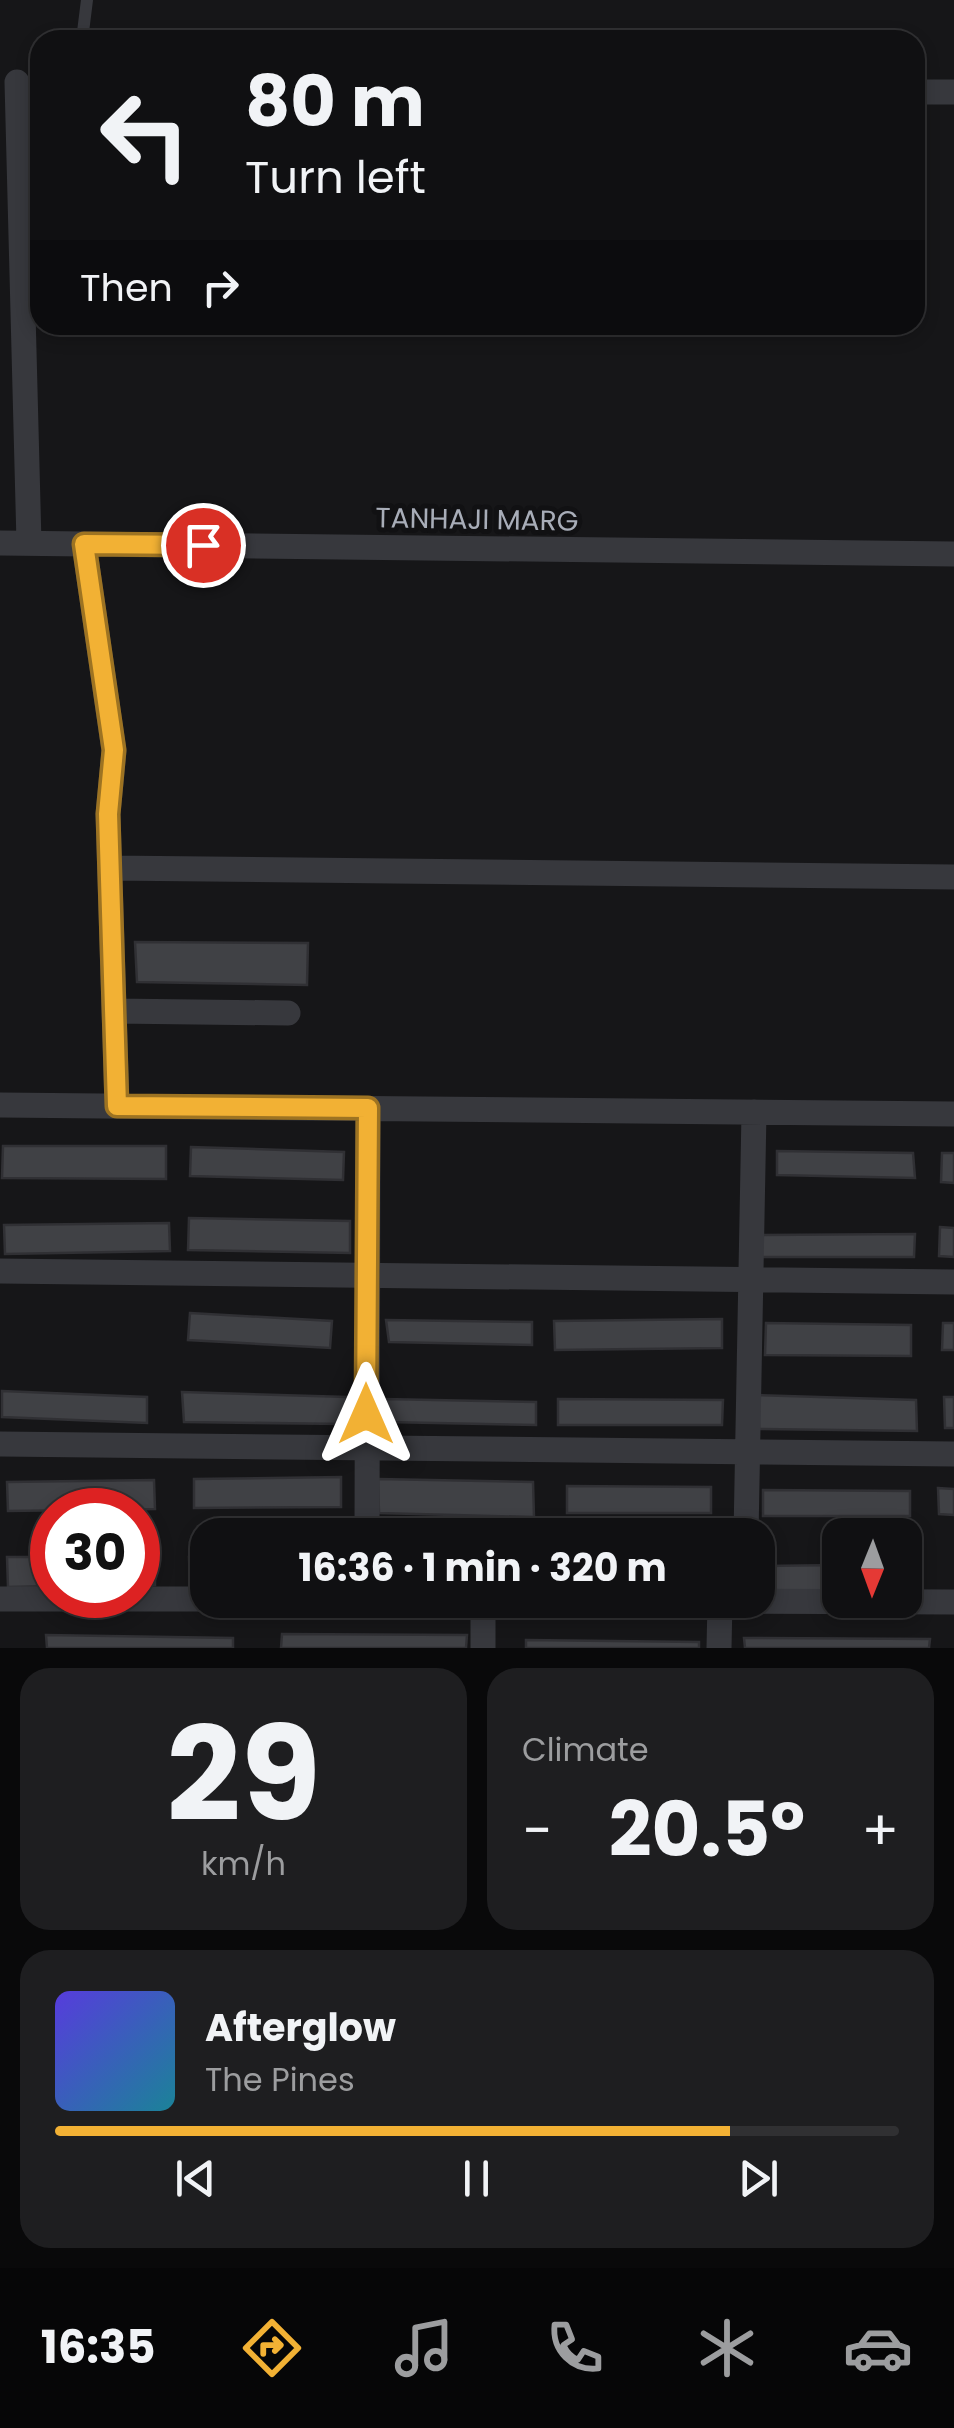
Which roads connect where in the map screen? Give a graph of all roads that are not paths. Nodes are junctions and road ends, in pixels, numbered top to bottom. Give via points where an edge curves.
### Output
1 (87, 0) edge
2 (83, 30) edge
3 (19, 82) edge
4 (925, 92) edge
5 (954, 92) edge
6 (0, 543) edge
7 (29, 543) junction
8 (84, 544) junction
9 (954, 554) edge
10 (110, 868) junction
11 (954, 876) edge
12 (114, 1011) junction
13 (288, 1013) dead end
14 (0, 1105) edge
15 (117, 1106) junction
16 (368, 1108) junction
17 (754, 1112) junction
18 (954, 1114) edge
19 (0, 1272) edge
20 (366, 1276) junction
21 (751, 1280) junction
22 (954, 1282) edge
23 (0, 1444) edge
24 (366, 1448) junction
25 (748, 1452) junction
26 (954, 1454) edge
27 (367, 1518) edge
28 (746, 1518) edge
29 (0, 1599) edge
30 (190, 1600) edge
31 (775, 1601) edge
32 (954, 1602) edge
33 (483, 1618) edge
34 (720, 1618) edge
35 (483, 1648) edge
36 (719, 1648) edge

1 - 2 lane
3 - 7 street
4 - 5 street
6 - 7 street, TANHAJI MARG
7 - 8 street, TANHAJI MARG
8 - 9 street, TANHAJI MARG
8 - 10 street via 114,750
10 - 11 street
10 - 12 street
12 - 13 street
12 - 15 street
14 - 15 street
15 - 16 street
16 - 17 street
16 - 20 street
17 - 18 street
17 - 21 street
19 - 20 street
20 - 21 street
20 - 24 street
21 - 22 street
21 - 25 street
23 - 24 street
24 - 25 street
24 - 27 street
25 - 26 street
25 - 28 street
29 - 30 street
31 - 32 street
33 - 35 street
34 - 36 street

